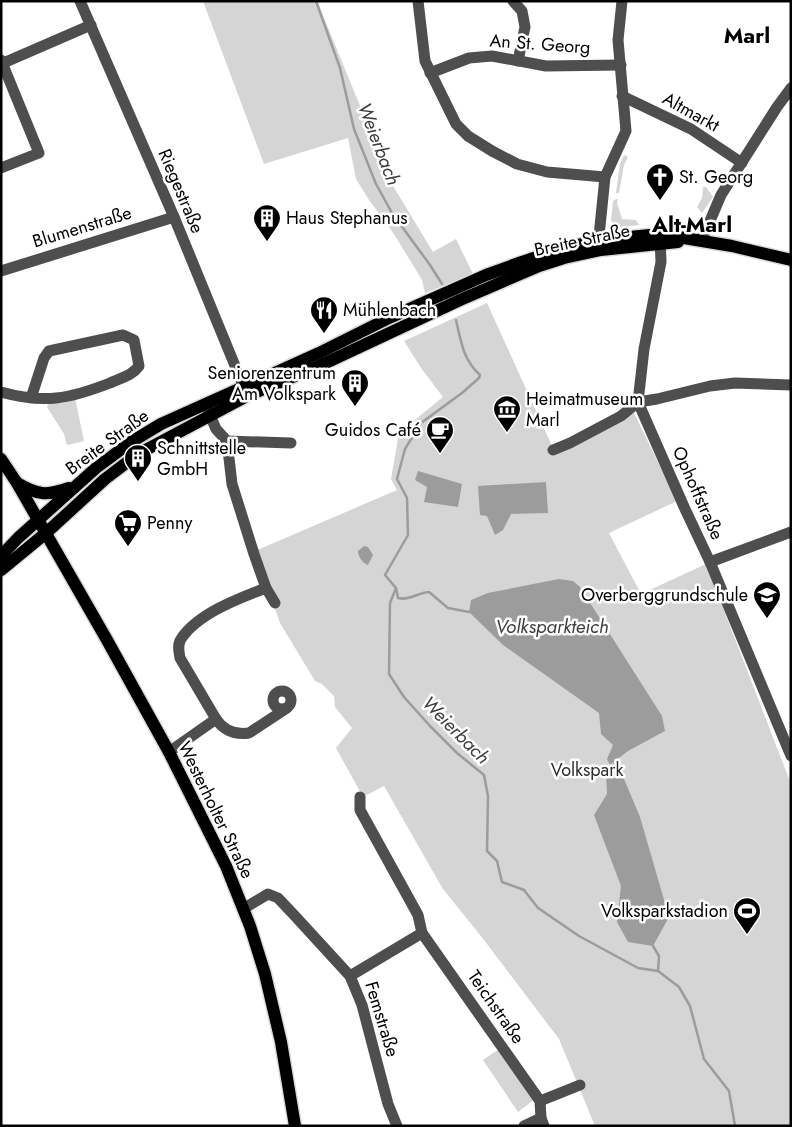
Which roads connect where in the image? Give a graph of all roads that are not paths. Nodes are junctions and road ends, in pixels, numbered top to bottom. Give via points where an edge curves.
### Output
1 (418, 1) edge
2 (513, 1) edge
3 (622, 1) edge
4 (84, 3) edge
5 (91, 25) junction
6 (518, 61) junction
7 (2, 62) edge
8 (621, 65) junction
9 (430, 73) junction
10 (791, 88) edge
11 (622, 96) junction
12 (742, 163) junction
13 (1, 168) edge
14 (605, 177) junction
15 (174, 217) junction
16 (660, 239) junction
17 (701, 240) junction
18 (600, 245) junction
19 (791, 260) edge
20 (1, 271) edge
21 (791, 385) edge
22 (245, 391) junction
23 (1, 392) edge
24 (30, 398) junction
25 (638, 402) junction
26 (207, 409) junction
27 (227, 441) junction
28 (291, 443) dead end
29 (553, 450) dead end
30 (1, 459) edge
31 (17, 483) junction
32 (74, 486) junction
33 (38, 521) junction
34 (791, 532) edge
35 (46, 533) junction
36 (1, 556) edge
37 (710, 562) junction
38 (1, 570) edge
39 (266, 588) junction
40 (275, 603) dead end
41 (287, 708) dead end
42 (216, 719) junction
43 (787, 734) edge
44 (169, 752) junction
45 (791, 756) edge
46 (360, 797) dead end
47 (243, 909) junction
48 (422, 932) junction
49 (350, 976) junction
50 (580, 1085) dead end
51 (540, 1101) junction
52 (543, 1122) edge
53 (295, 1126) edge
54 (397, 1126) edge
55 (524, 1126) edge

1 - 9 street via 425,62
2 - 6 street via 522,10 525,27
3 - 8 street via 618,40
4 - 5 street, Riegestraße
5 - 7 street
5 - 15 street, Riegestraße
6 - 8 street, An St. Georg via 546,66
6 - 9 street, An St. Georg via 492,56 469,58
7 - 13 street via 39,153
8 - 11 street
9 - 14 street via 456,124 492,151 517,164 547,172
10 - 12 street
11 - 12 street, Altmarkt via 690,129
11 - 14 street via 626,131
12 - 17 street via 721,195
14 - 18 street
15 - 20 street, Blumenstraße
15 - 22 street, Riegestraße
16 - 17 main road, Breite Straße
16 - 18 main road, Breite Straße
16 - 25 street via 661,262 644,349
17 - 19 main road, Breite Straße
18 - 22 main road, Breite Straße via 518,274 319,366
21 - 25 street via 735,383
22 - 26 main road, Breite Straße
23 - 24 street
24 - 24 street via 49,351 123,335 134,340 139,366 134,372 78,395 55,399
25 - 29 street via 621,416
25 - 37 street, Ophoffstraße
26 - 27 street via 216,429
26 - 32 main road, Breite Straße via 161,424 131,442
26 - 35 main road, Breite Straße via 105,479
27 - 28 street
27 - 39 street via 232,484
30 - 31 main road, Westerholter Straße
31 - 32 main road via 44,494
31 - 33 main road, Westerholter Straße
32 - 33 main road, Breite Straße
33 - 35 main road, Westerholter Straße
33 - 36 main road, Breite Straße
34 - 37 street
35 - 38 main road, Breite Straße
35 - 44 main road, Westerholter Straße
37 - 43 street, Ophoffstraße via 766,699
39 - 40 street
39 - 42 street via 209,613 180,640 180,658
41 - 42 street via 249,733 229,731 222,728
42 - 44 street
43 - 45 street, Ophoffstraße
44 - 47 main road, Westerholter Straße via 210,831
46 - 48 street, Teichstraße via 360,810 418,914
47 - 49 street, Femstraße via 268,894 273,895
47 - 53 main road, Westerholter Straße via 274,1010
48 - 49 street
48 - 51 street, Teichstraße
49 - 54 street, Femstraße via 362,1005 388,1104
50 - 51 street
51 - 52 street
52 - 55 street

